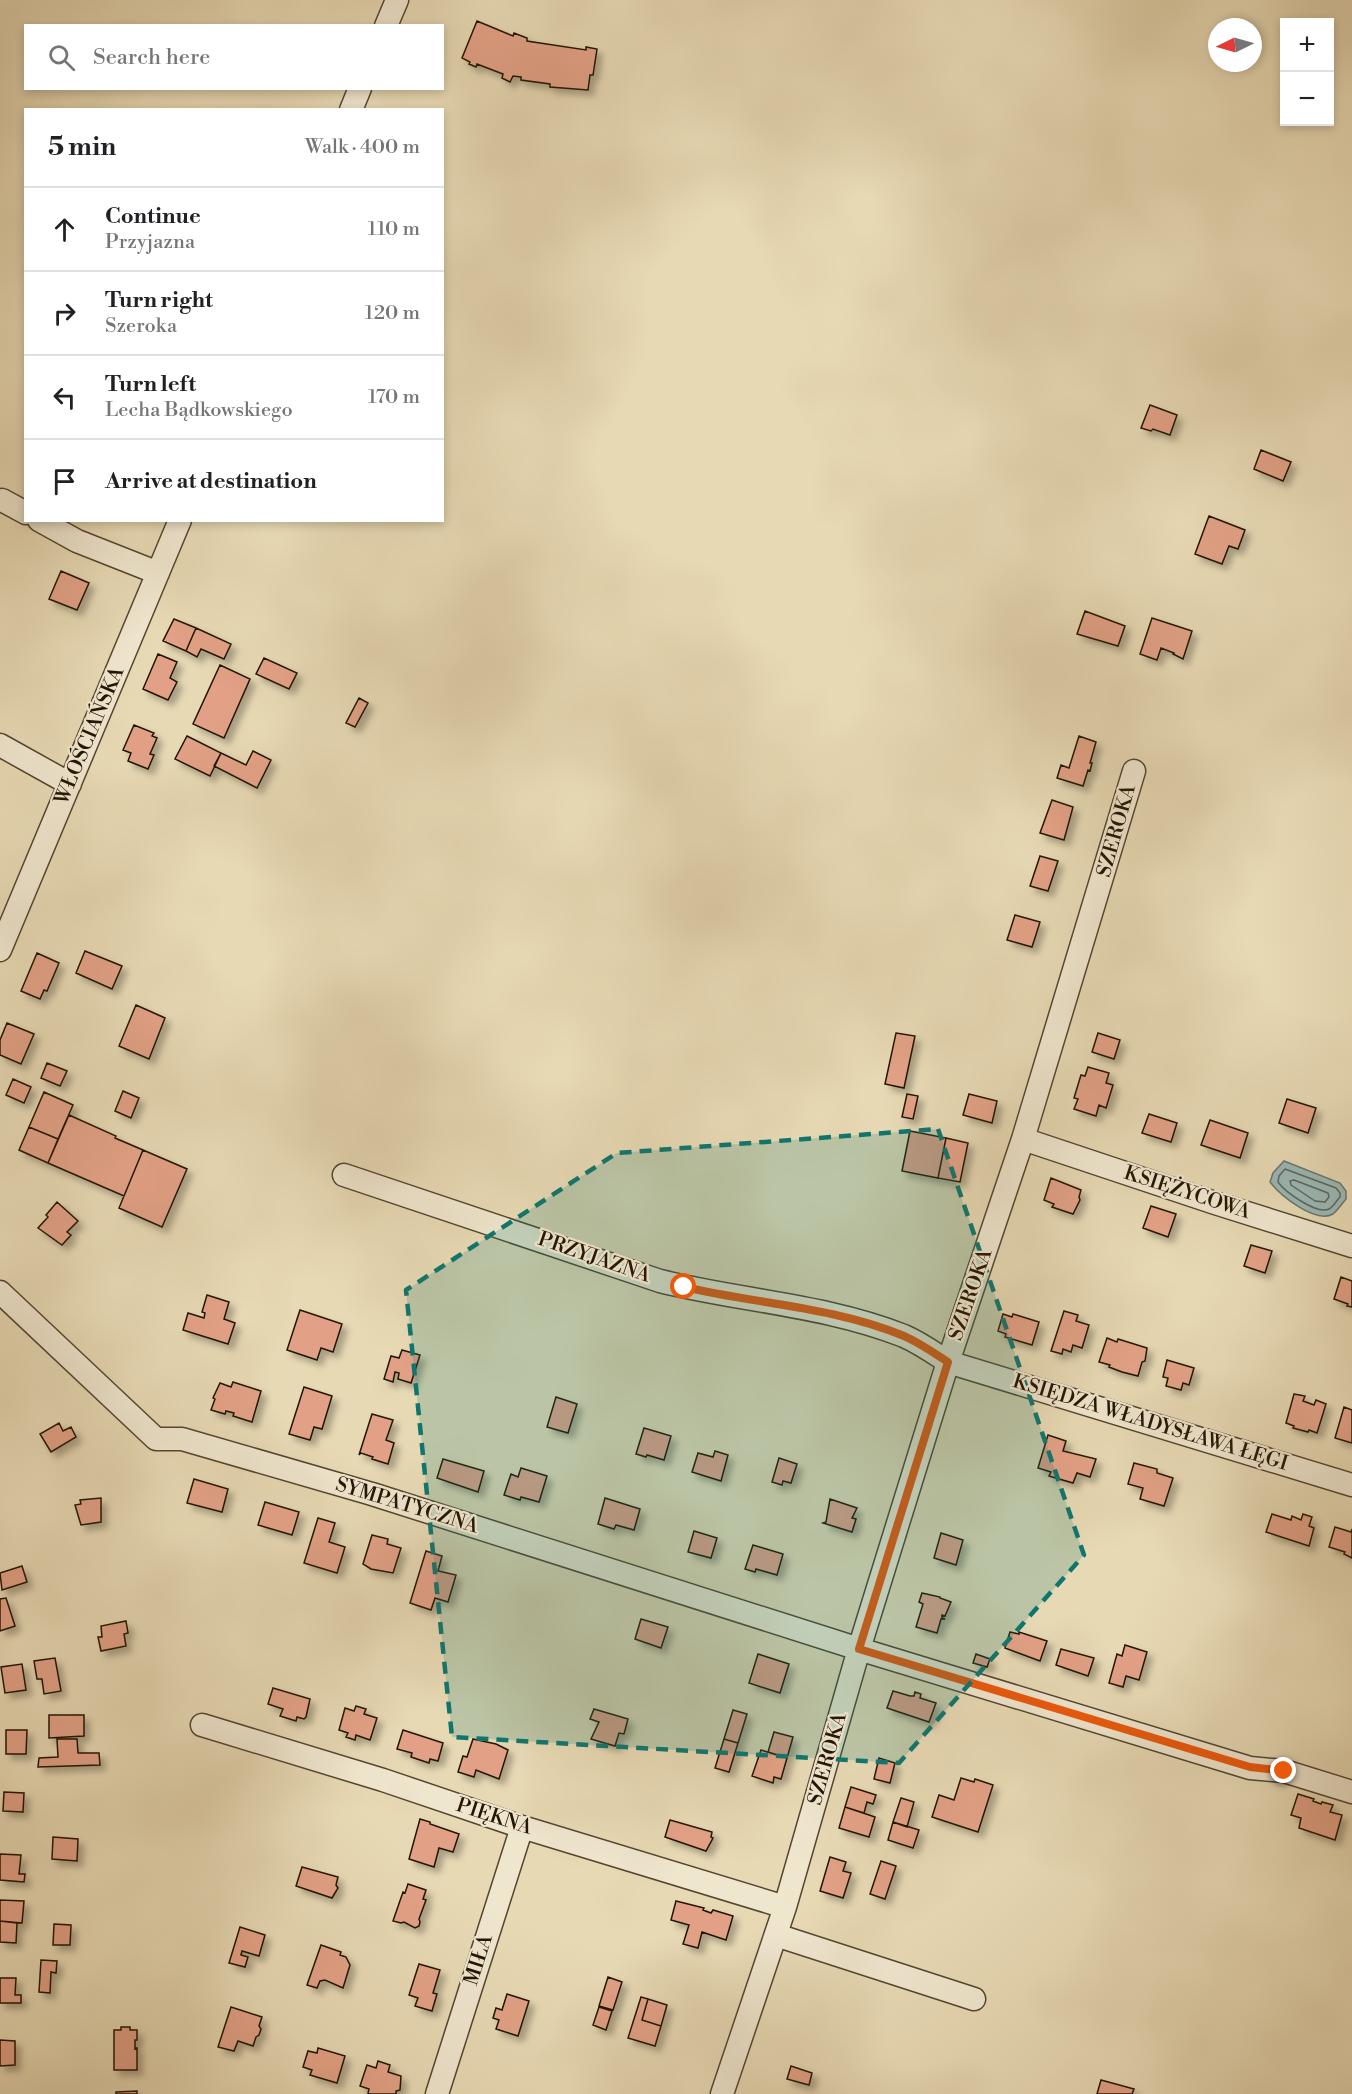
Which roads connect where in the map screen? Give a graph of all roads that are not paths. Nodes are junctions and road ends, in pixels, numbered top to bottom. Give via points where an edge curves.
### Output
1 (397, 0) edge
2 (387, 24) edge
3 (359, 90) edge
4 (352, 108) edge
5 (2, 500) dead end
6 (24, 512) edge
7 (43, 522) edge
8 (179, 522) edge
9 (158, 573) junction
10 (0, 745) edge
11 (1134, 771) dead end
12 (70, 784) junction
13 (0, 951) edge
14 (1023, 1139) junction
15 (344, 1175) dead end
16 (1352, 1245) edge
17 (0, 1292) edge
18 (948, 1362) junction
19 (1352, 1485) edge
20 (859, 1649) junction
21 (202, 1725) dead end
22 (1352, 1792) edge
23 (522, 1827) junction
24 (786, 1907) junction
25 (776, 1935) junction
26 (974, 1999) dead end
27 (437, 2094) edge
28 (722, 2094) edge

1 - 2 street
3 - 4 street
5 - 6 street
7 - 9 street via 77,541
8 - 9 street, WŁOŚCIAŃSKA
9 - 12 street, WŁOŚCIAŃSKA
10 - 12 street
11 - 14 street, SZEROKA
12 - 13 street, WŁOŚCIAŃSKA
14 - 16 street, KSIĘŻYCOWA
14 - 18 street, SZEROKA
15 - 18 street, PRZYJAZNA via 660,1281 825,1312 905,1336
17 - 20 street, SYMPATYCZNA via 156,1439 182,1439 372,1494
18 - 19 street, KSIĘDZA WŁADYSŁAWA ŁĘGI
18 - 20 street, SZEROKA
20 - 22 street, SYMPATYCZNA via 1250,1767 1284,1771
20 - 24 street, SZEROKA
21 - 23 street, PIĘKNA
23 - 24 street, PIĘKNA
23 - 27 street, MIŁA
24 - 25 street, SZEROKA
25 - 26 street
25 - 28 street, SZEROKA

